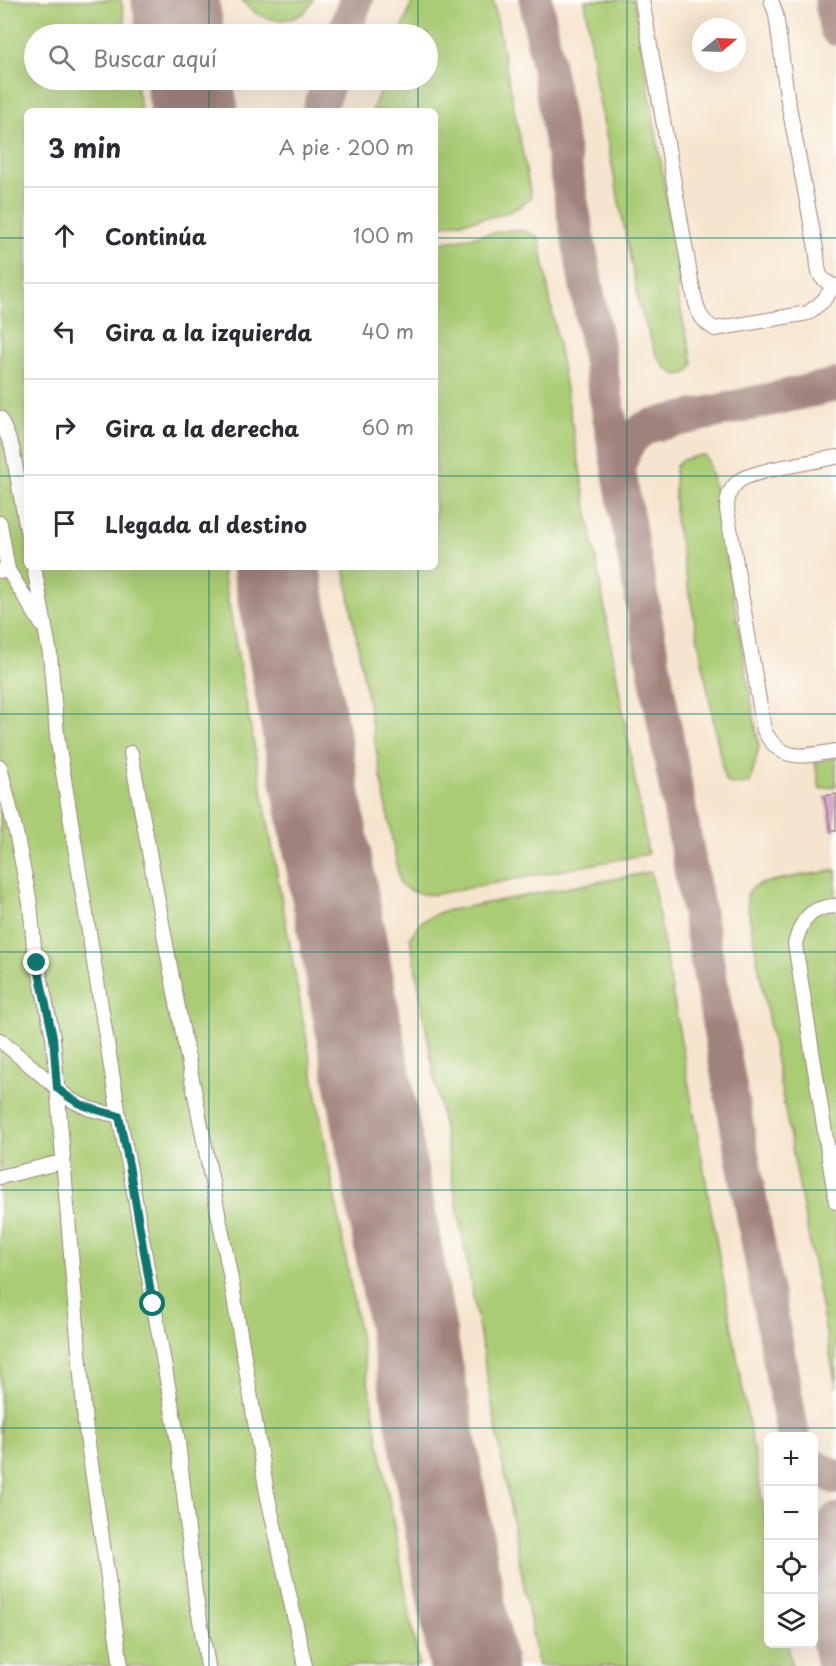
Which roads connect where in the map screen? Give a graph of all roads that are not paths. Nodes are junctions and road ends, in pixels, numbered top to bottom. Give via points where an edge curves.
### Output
1 (642, 0) edge
2 (771, 0) edge
3 (835, 286) edge
4 (0, 418) edge
5 (836, 457) edge
6 (24, 513) edge
7 (0, 523) edge
8 (4, 570) edge
9 (35, 570) edge
10 (46, 632) junction
11 (836, 751) edge
12 (131, 753) dead end
13 (0, 767) edge
14 (836, 906) edge
15 (0, 1040) edge
16 (57, 1088) junction
17 (119, 1116) junction
18 (62, 1162) junction
19 (0, 1177) edge
20 (836, 1202) edge
21 (121, 1666) edge
22 (208, 1666) edge
23 (305, 1666) edge

1 - 3 lane via 691,280 704,323 715,329 808,313
2 - 3 lane via 819,272 824,282
4 - 6 lane via 12,447
5 - 11 lane via 743,478 727,498 764,730 776,748 789,754
7 - 8 lane
8 - 10 lane
9 - 10 lane
10 - 17 lane via 57,736
12 - 23 lane via 230,1274 267,1493
13 - 16 lane via 30,903 34,947 53,1037
14 - 20 lane via 810,913 795,944
15 - 16 lane
16 - 17 lane via 90,1109
16 - 18 lane
17 - 22 lane via 177,1442
18 - 19 lane
18 - 21 lane via 85,1423

